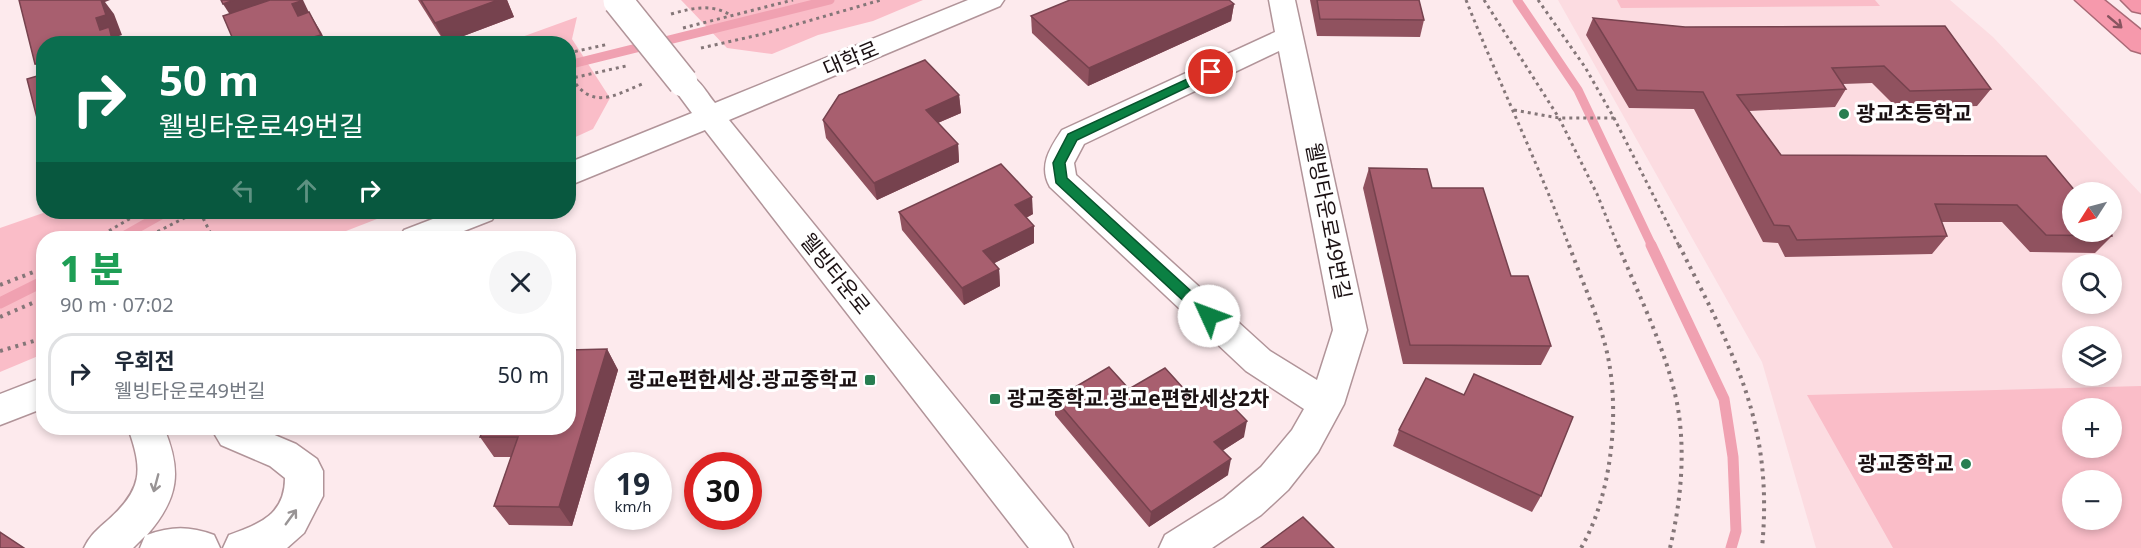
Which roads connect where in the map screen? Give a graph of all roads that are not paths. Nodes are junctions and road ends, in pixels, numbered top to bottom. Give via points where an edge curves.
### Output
1 (618, 0) edge
2 (991, 0) edge
3 (1282, 0) edge
4 (2088, 0) edge
5 (2134, 0) edge
6 (2141, 5) edge
7 (1291, 35) junction
8 (2141, 44) edge
9 (711, 117) junction
10 (576, 173) edge
11 (464, 219) edge
12 (434, 231) edge
13 (36, 395) edge
14 (1326, 404) junction
15 (0, 410) edge
16 (149, 435) edge
17 (236, 435) edge
18 (104, 548) edge
19 (160, 548) edge
20 (200, 548) edge
21 (243, 548) edge
22 (1053, 548) edge
23 (1179, 548) edge

1 - 9 street, 웰빙타운로, bridge
2 - 9 street, 대학로
3 - 7 street, 웰빙타운로49번길
4 -> 8 highway
5 - 6 highway
7 - 14 street, 웰빙타운로49번길 via 1350,330 1340,371
7 - 14 street via 1072,137 1059,163 1061,179 1258,361
9 - 10 street, 대학로
9 - 22 street, 웰빙타운로
11 - 12 street
13 - 15 street
14 - 23 street, 웰빙타운로49번길 via 1294,458 1263,489
16 -> 18 street via 159,475 151,500 134,524
21 -> 17 street via 268,540 290,522 304,496 304,471 283,455
19 - 20 street

